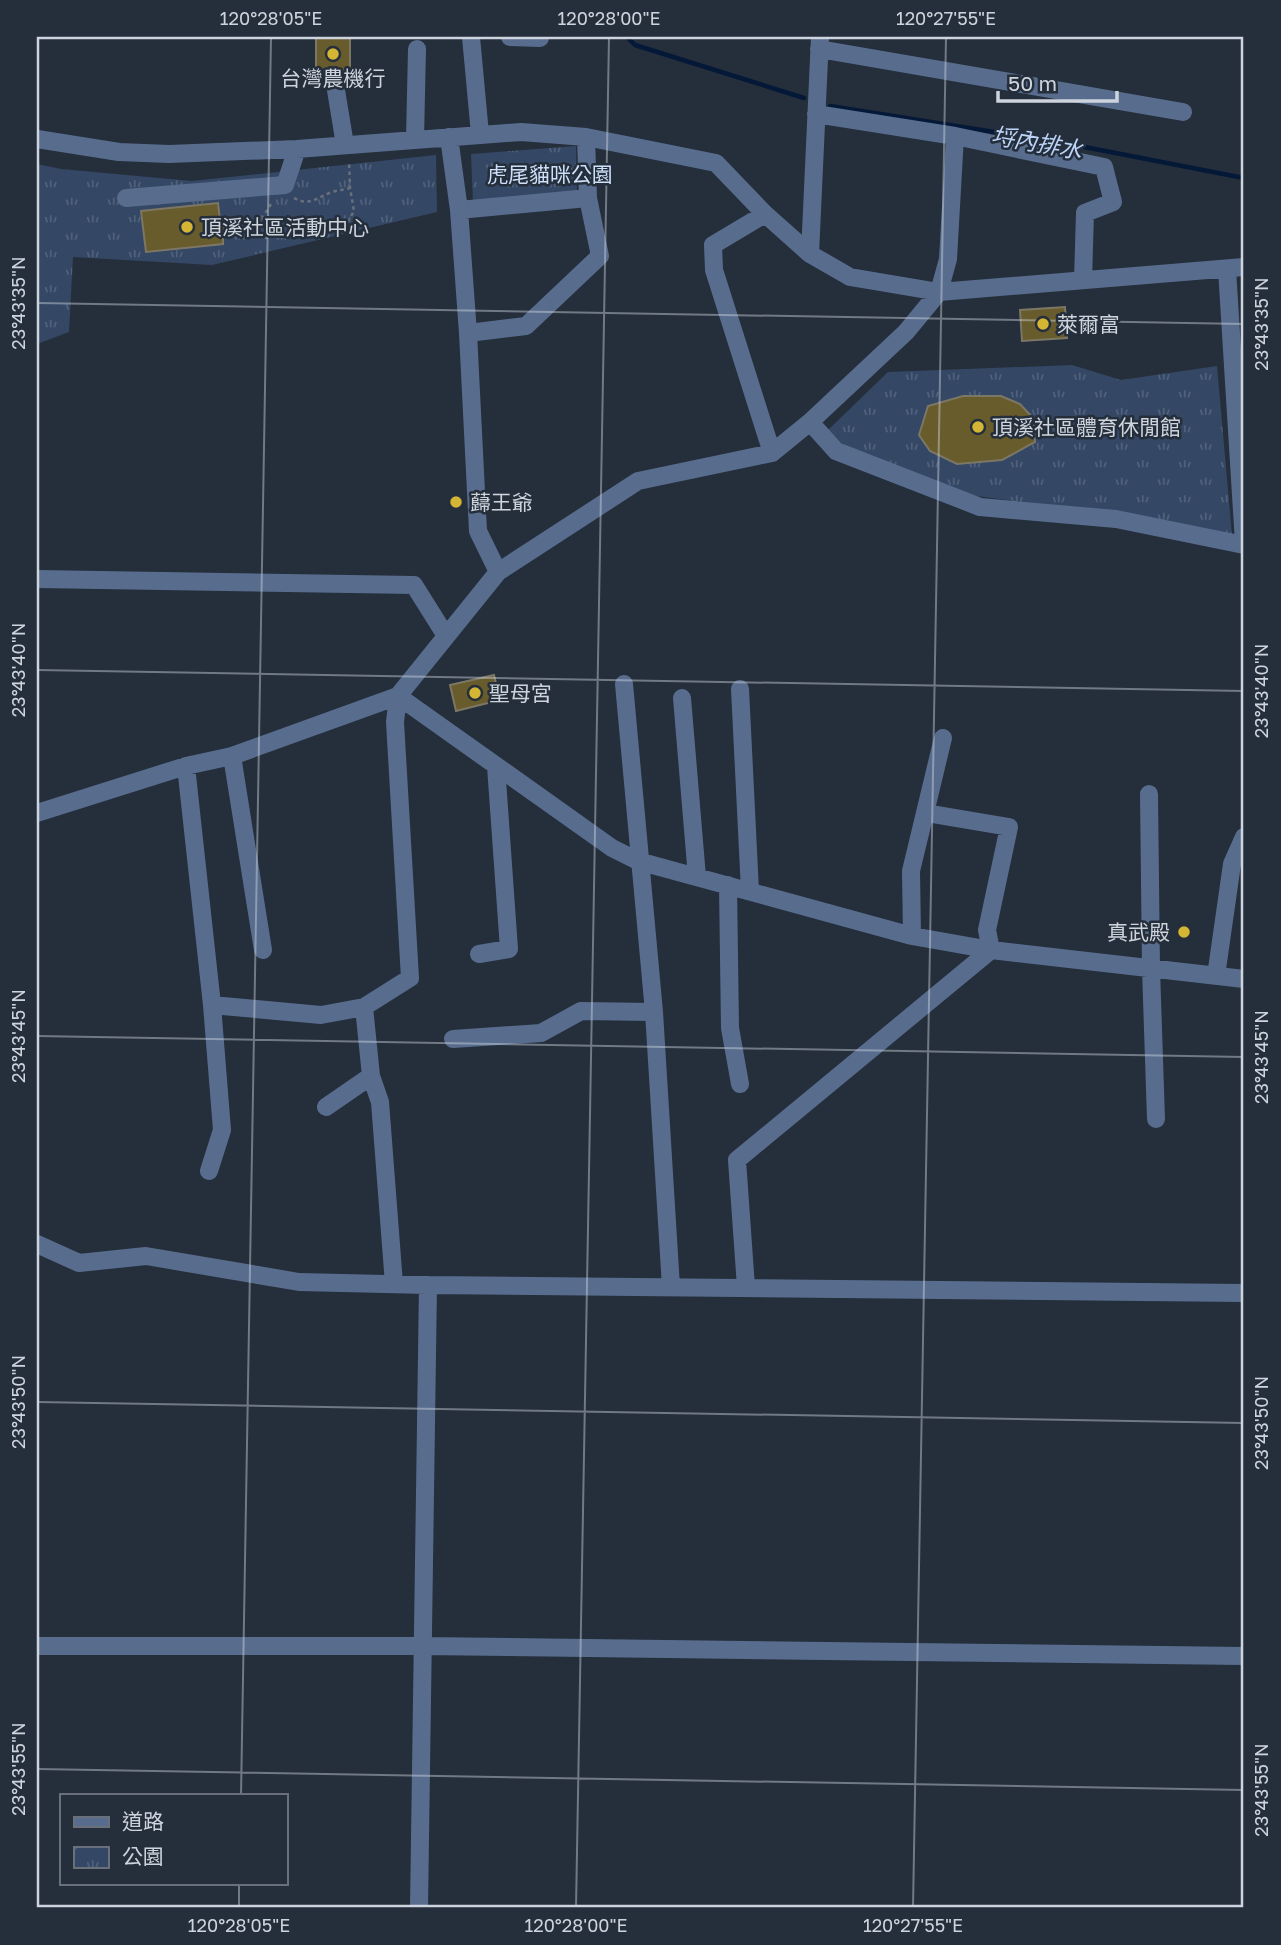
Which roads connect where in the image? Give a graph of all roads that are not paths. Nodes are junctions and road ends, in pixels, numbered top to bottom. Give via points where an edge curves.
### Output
1 (471, 37) edge
2 (510, 37) edge
3 (540, 38) edge
4 (819, 43) edge
5 (417, 49) dead end
6 (335, 84) dead end
7 (1183, 112) dead end
8 (816, 114) junction
9 (480, 134) junction
10 (449, 136) junction
11 (955, 136) junction
12 (586, 137) junction
13 (37, 139) edge
14 (415, 139) junction
15 (297, 149) junction
16 (347, 153) junction
17 (126, 198) dead end
18 (588, 198) junction
19 (459, 210) junction
20 (765, 214) junction
21 (810, 254) junction
22 (1236, 268) edge
23 (1083, 280) junction
24 (939, 292) junction
25 (468, 333) junction
26 (810, 422) junction
27 (772, 453) junction
28 (1244, 544) edge
29 (498, 572) junction
30 (37, 579) edge
31 (446, 635) junction
32 (624, 684) dead end
33 (740, 689) dead end
34 (398, 696) junction
35 (682, 698) dead end
36 (943, 738) dead end
37 (232, 756) junction
38 (186, 766) junction
39 (496, 766) junction
40 (1149, 794) dead end
41 (37, 813) edge
42 (926, 813) junction
43 (1244, 837) edge
44 (638, 861) junction
45 (697, 877) junction
46 (728, 886) junction
47 (750, 891) junction
48 (912, 936) junction
49 (263, 950) dead end
50 (991, 950) junction
51 (479, 954) dead end
52 (1151, 968) junction
53 (1216, 976) junction
54 (1244, 979) edge
55 (212, 1005) junction
56 (364, 1007) junction
57 (654, 1012) junction
58 (453, 1039) dead end
59 (371, 1076) junction
60 (740, 1084) dead end
61 (326, 1107) dead end
62 (1156, 1119) dead end
63 (209, 1171) dead end
64 (37, 1244) edge
65 (394, 1284) junction
66 (428, 1285) junction
67 (671, 1287) junction
68 (746, 1287) junction
69 (1244, 1293) edge
70 (37, 1646) edge
71 (422, 1646) junction
72 (1244, 1656) edge
73 (419, 1908) edge

1 - 9 street
2 - 3 street
4 - 7 street
4 - 8 street
5 - 14 street
6 - 16 street
8 - 11 street
8 - 21 street
9 - 10 street
9 - 12 street via 522,131
10 - 14 street
10 - 19 street
11 - 23 street via 1104,167 1113,202 1085,213
11 - 24 street via 948,259
12 - 18 street
12 - 20 street via 716,163
13 - 15 street via 118,152 169,154
14 - 16 street
15 - 16 street
15 - 17 street via 285,185
18 - 19 street
18 - 25 street via 600,256 526,326
19 - 25 street
20 - 21 street
20 - 27 street via 713,245 713,270
21 - 24 street via 850,277
22 - 23 street
22 - 28 street
23 - 24 street
24 - 26 street via 906,332
25 - 29 street via 478,531
26 - 27 street
26 - 28 street via 836,451 980,508 1116,519
27 - 29 street via 638,481
29 - 31 street
30 - 31 street via 414,585
31 - 34 street
32 - 44 street
33 - 47 street
34 - 37 street
34 - 39 street
34 - 56 street via 395,722 410,978
35 - 45 street
36 - 42 street
37 - 38 street
37 - 49 street
38 - 41 street
38 - 55 street
39 - 44 street via 612,848
39 - 51 street via 509,949
40 - 52 street
42 - 48 street via 911,871
42 - 50 street via 1009,827 987,930
43 - 53 street via 1232,864
44 - 45 street
44 - 57 street
45 - 46 street
46 - 47 street
46 - 60 street via 730,1028
47 - 48 street
48 - 50 street
50 - 52 street
50 - 68 street via 737,1160
52 - 53 street
52 - 62 street
53 - 54 street
55 - 56 street via 321,1015
55 - 63 street via 222,1130
56 - 59 street
57 - 58 street via 581,1011 541,1033
57 - 67 street
59 - 61 street
59 - 65 street via 380,1102
64 - 65 street via 79,1263 146,1256 299,1282
65 - 66 street
66 - 67 street
66 - 71 street
67 - 68 street
68 - 69 street
70 - 71 street
71 - 72 street
71 - 73 street

